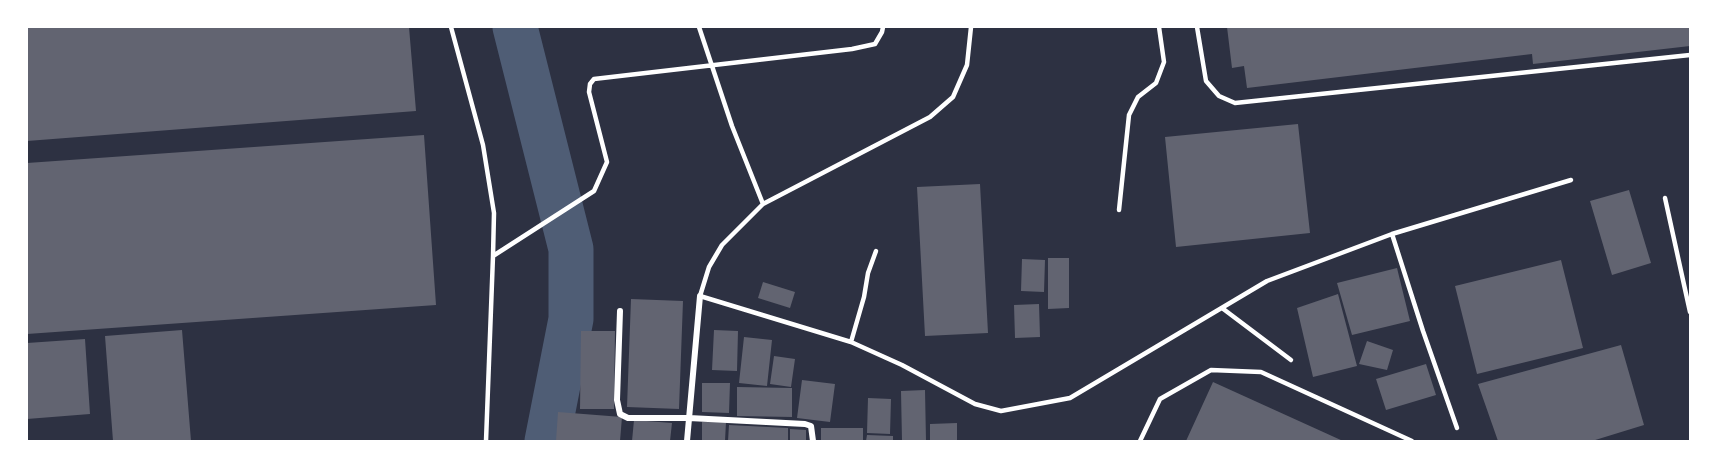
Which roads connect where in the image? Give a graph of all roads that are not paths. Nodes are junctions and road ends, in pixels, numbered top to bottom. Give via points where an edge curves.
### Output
1 (451, 27) edge
2 (699, 27) edge
3 (883, 27) edge
4 (970, 27) edge
5 (1159, 27) edge
6 (1197, 27) edge
7 (1690, 55) edge
8 (712, 66) junction
9 (1571, 180) dead end
10 (1665, 198) dead end
11 (763, 204) junction
12 (1119, 210) dead end
13 (1392, 234) junction
14 (876, 251) dead end
15 (494, 256) junction
16 (700, 296) junction
17 (1222, 308) junction
18 (620, 311) dead end
19 (1690, 312) edge
20 (851, 342) junction
21 (1291, 360) dead end
22 (689, 418) junction
23 (1457, 428) dead end
24 (486, 441) edge
25 (687, 441) edge
26 (813, 441) edge
27 (1140, 441) edge
28 (1412, 441) edge

1 - 15 lane via 483,145 494,213
2 - 8 lane
3 - 8 lane via 875,44
4 - 11 lane via 967,66 953,97 930,117
5 - 12 lane via 1164,62 1156,83 1138,97 1129,116
6 - 7 lane via 1206,81 1219,96 1236,103
8 - 11 lane
8 - 15 lane via 594,79 589,92 607,162 594,191
9 - 13 lane
10 - 19 lane
11 - 16 lane via 722,245 709,267
13 - 17 lane via 1268,281
13 - 23 lane
14 - 20 lane
15 - 24 lane
16 - 20 lane
16 - 22 street
17 - 20 lane via 1070,398 1001,411 975,404
17 - 21 lane
18 - 22 street via 620,414 628,418
22 - 25 street
22 - 26 street via 805,424 811,426
27 - 28 lane via 1160,399 1211,370 1260,372

